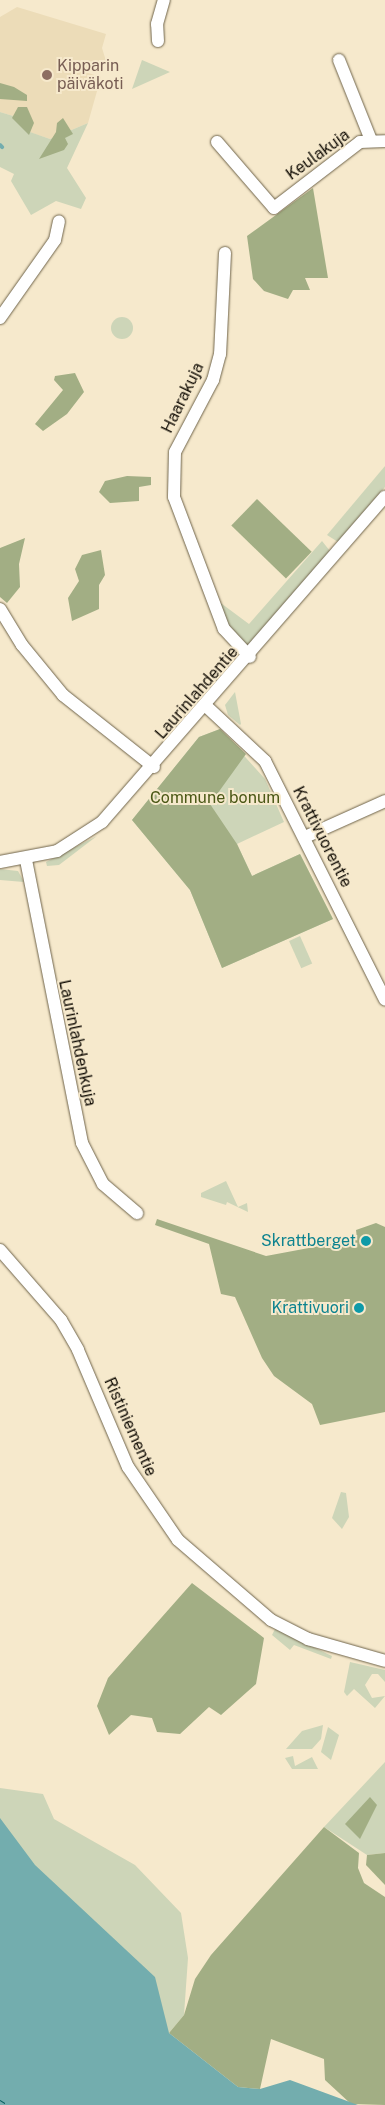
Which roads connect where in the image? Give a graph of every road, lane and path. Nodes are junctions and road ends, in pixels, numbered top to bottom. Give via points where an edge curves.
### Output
1 (164, 0) edge
2 (158, 40) dead end
3 (339, 60) dead end
4 (371, 140) junction
5 (385, 141) edge
6 (217, 142) dead end
7 (59, 221) dead end
8 (225, 253) dead end
9 (0, 318) edge
10 (385, 497) edge
11 (0, 609) edge
12 (250, 657) junction
13 (206, 706) junction
14 (154, 767) junction
15 (385, 801) edge
16 (305, 837) junction
17 (26, 860) junction
18 (0, 862) edge
19 (385, 1000) edge
20 (137, 1214) dead end
21 (0, 1250) edge
22 (385, 1661) edge

1 - 2 street via 157,24
3 - 4 street
4 - 5 street, Keulakuja
4 - 6 street, Keulakuja via 349,150 274,208
7 - 9 street via 55,240
8 - 12 street, Haarakuja via 220,354 213,380 176,452 174,497 224,630
10 - 12 street, Laurinlahdentie
11 - 14 street via 22,645 63,695
12 - 13 street, Laurinlahdentie
13 - 14 street, Laurinlahdentie
13 - 16 street, Krattivuorentie via 265,762
14 - 17 street, Laurinlahdentie via 94,830 57,851
15 - 16 street
16 - 19 street, Krattivuorentie
17 - 18 street, Laurinlahdentie
17 - 20 street, Laurinlahdenkuja via 82,1143 104,1184
21 - 22 street, Ristiniementie via 61,1320 78,1350 128,1467 178,1540 272,1620 308,1639

